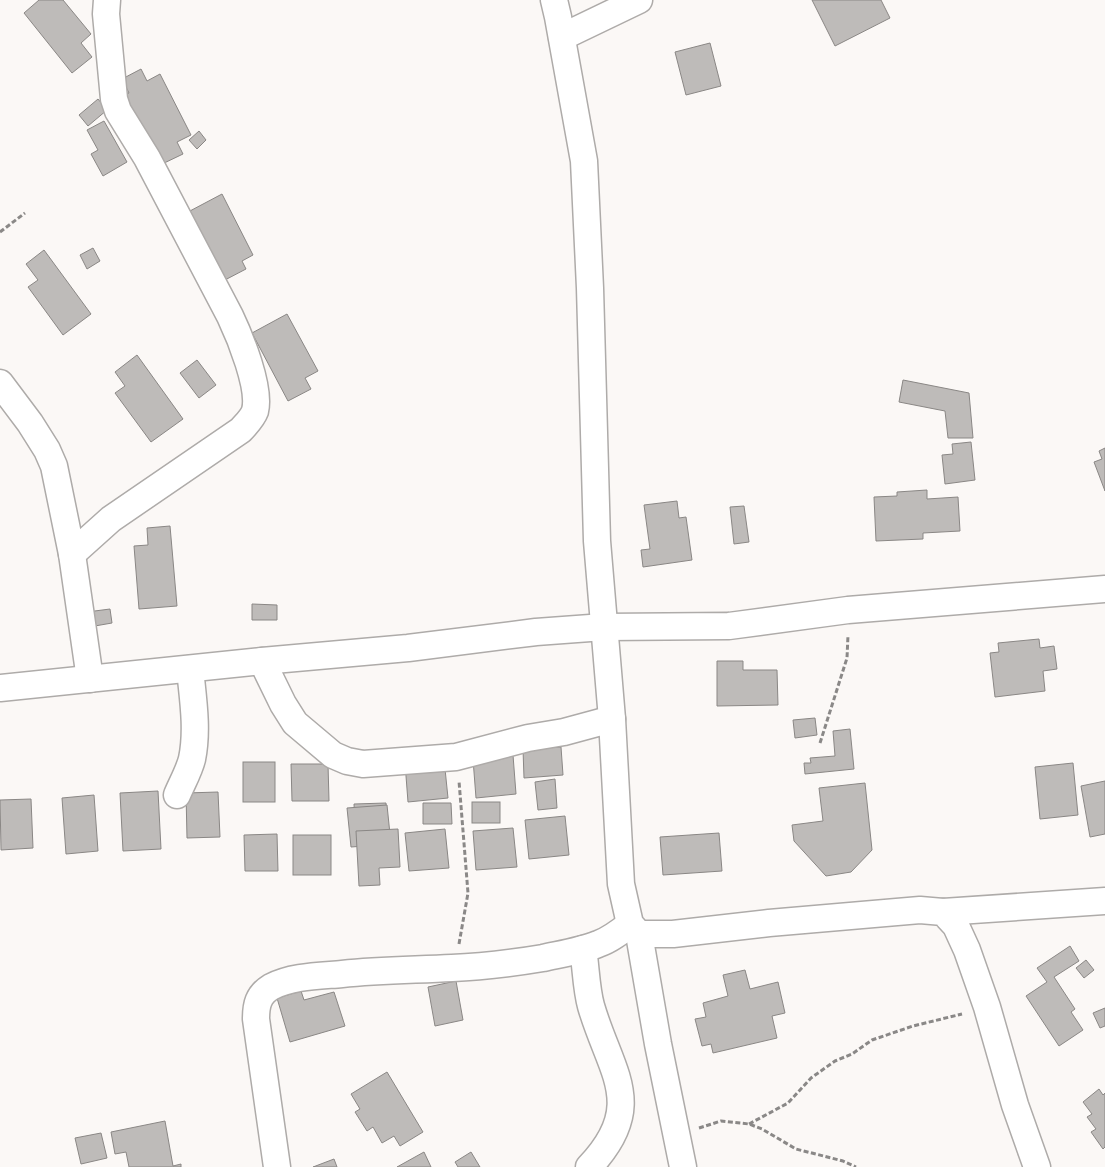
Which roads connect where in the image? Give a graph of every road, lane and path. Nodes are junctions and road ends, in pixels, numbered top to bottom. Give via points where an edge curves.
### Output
1 (107, 0) edge
2 (554, 0) edge
3 (639, 0) edge
4 (562, 37) junction
5 (25, 214) dead end
6 (0, 232) edge
7 (0, 383) edge
8 (72, 554) junction
9 (1105, 589) edge
10 (848, 610) junction
11 (604, 627) junction
12 (262, 661) junction
13 (190, 669) junction
14 (90, 679) junction
15 (0, 688) edge
16 (612, 719) junction
17 (820, 743) dead end
18 (456, 757) junction
19 (177, 795) dead end
20 (1105, 901) edge
21 (943, 912) junction
22 (635, 929) junction
23 (584, 949) junction
24 (452, 968) junction
25 (987, 1007) junction
26 (749, 1124) junction
27 (677, 1134) junction
28 (277, 1167) edge
29 (589, 1167) edge
30 (683, 1167) edge
31 (856, 1167) edge
32 (1036, 1167) edge

1 - 8 street via 114,99 118,111 147,158 230,316 244,348 256,406 251,419 241,430 111,519
2 - 4 street
3 - 4 street
4 - 11 street via 584,161 597,541
5 - 6 path
7 - 8 street via 30,423 54,466
8 - 14 street
9 - 10 street
10 - 11 street via 728,626
10 - 17 path via 847,658
11 - 12 street
11 - 16 street
12 - 13 street
12 - 18 street via 282,704 295,723 332,755 363,764
13 - 14 street
13 - 19 street via 194,741 192,759
14 - 15 street
16 - 18 street
16 - 22 street via 621,884
18 - 24 path via 468,893 464,924
20 - 21 street
21 - 22 street via 911,911 673,934
21 - 25 street via 956,926
22 - 23 street
22 - 27 street
23 - 24 street via 506,964
23 - 29 street via 590,1004 612,1061 622,1108 613,1136
24 - 28 street via 377,970 312,977 287,981 264,992 256,1006 256,1019
25 - 26 path via 872,1040 811,1078 788,1103
25 - 32 street
26 - 27 path via 722,1121
26 - 31 path via 796,1149 843,1160
27 - 30 street

